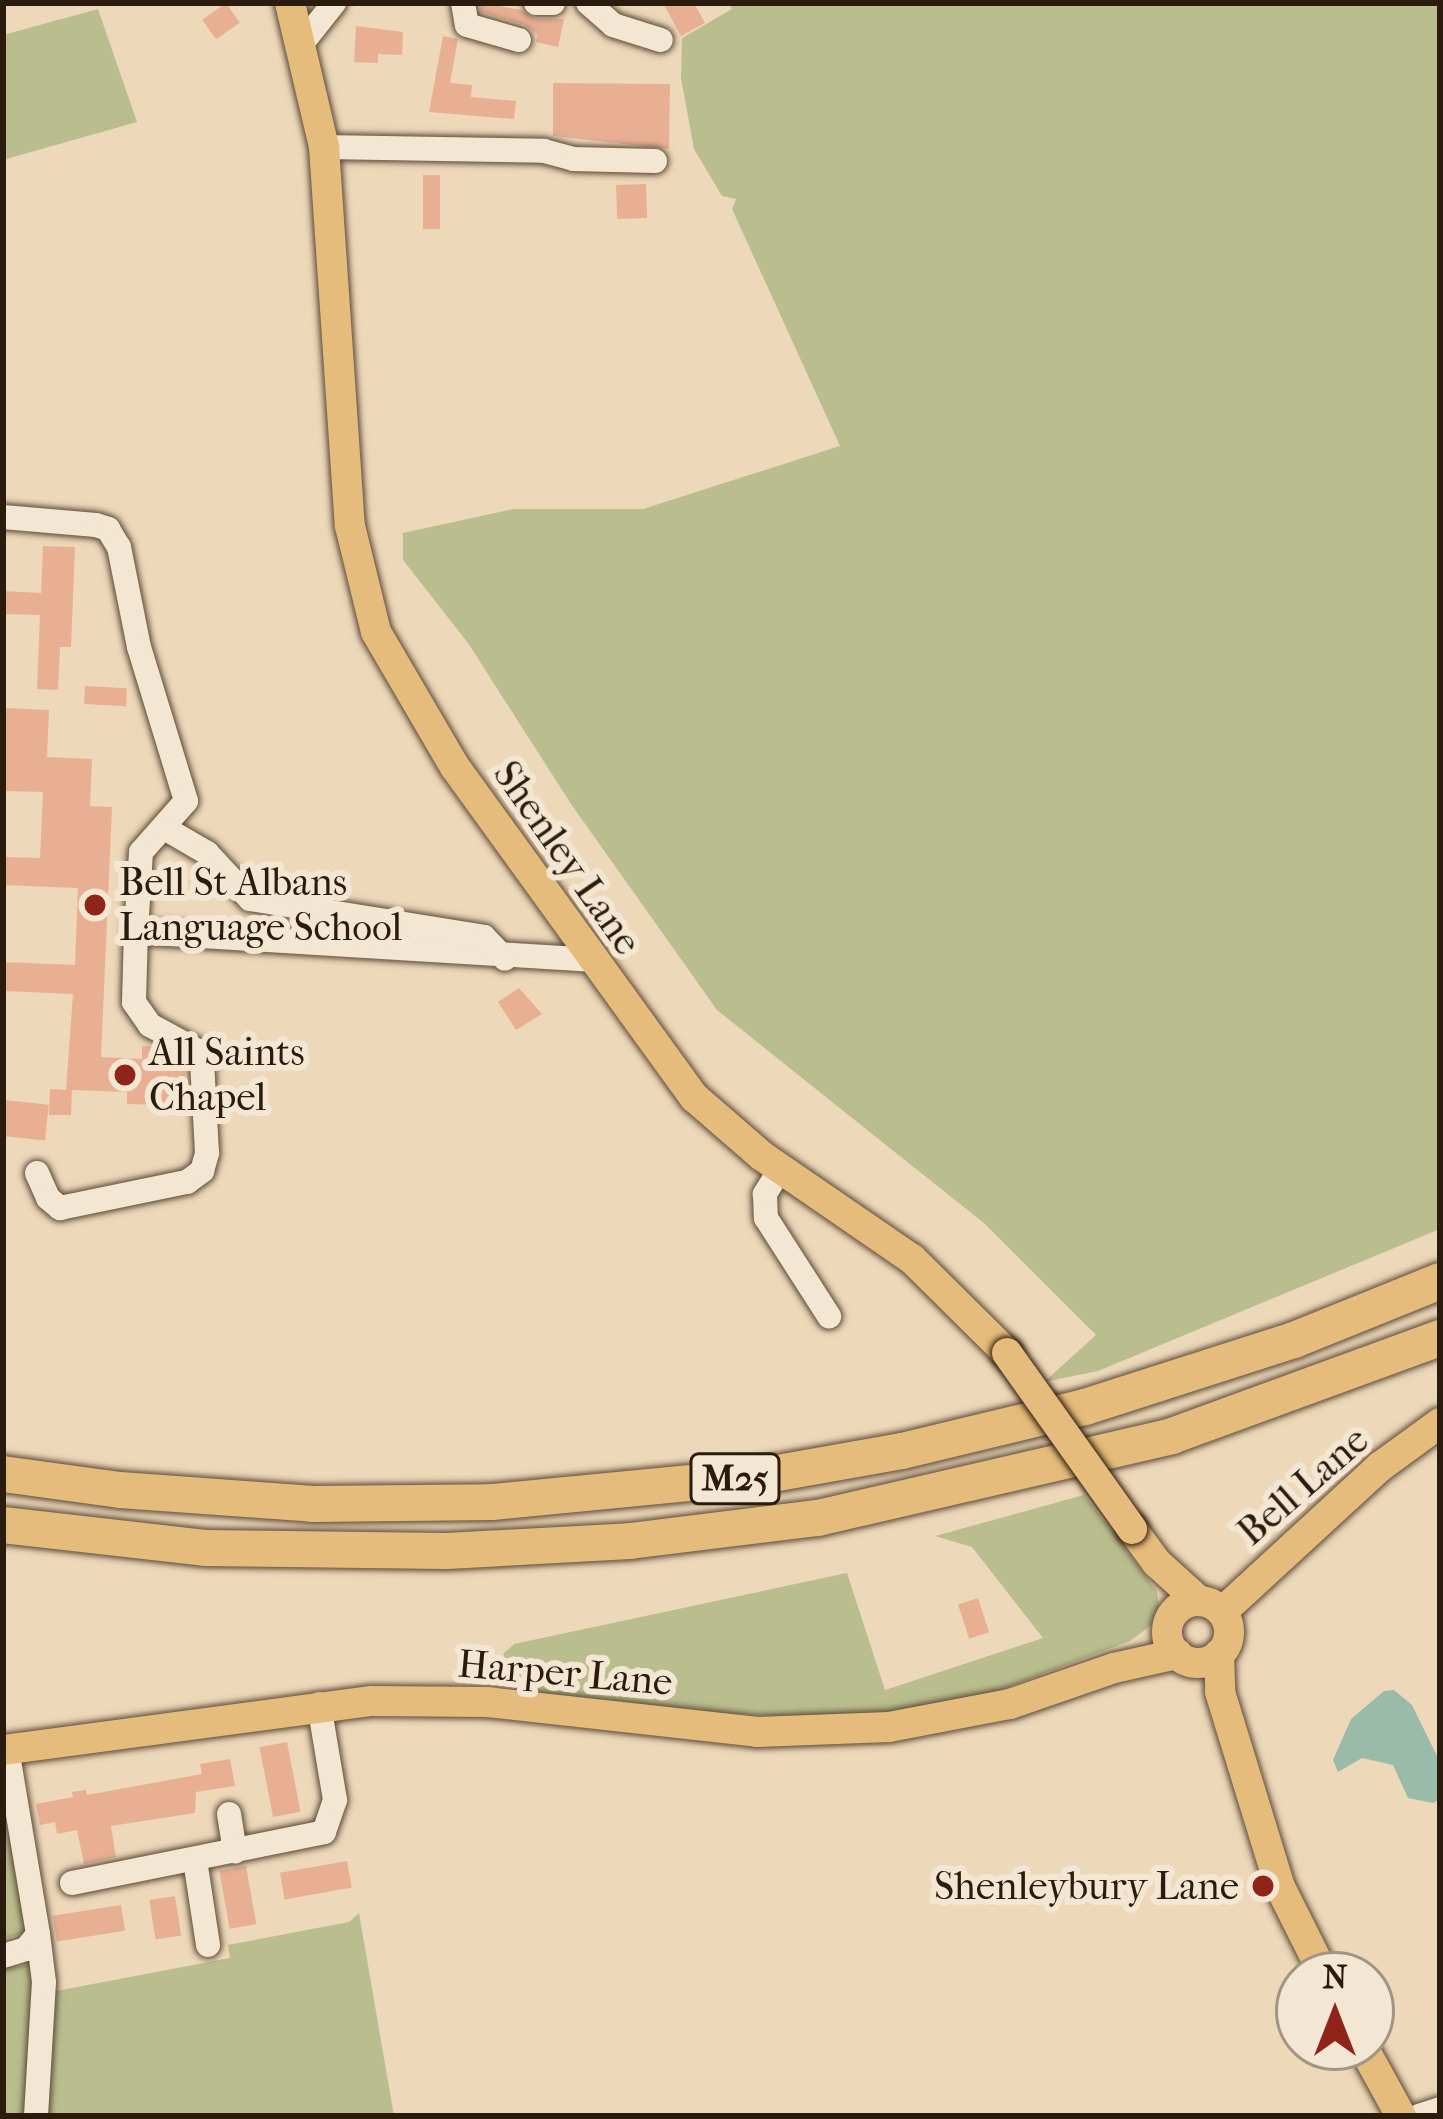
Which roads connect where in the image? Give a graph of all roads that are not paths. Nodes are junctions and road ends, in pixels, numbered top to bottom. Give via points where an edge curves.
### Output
1 (290, 3) edge
2 (334, 3) edge
3 (463, 3) edge
4 (536, 3) edge
5 (553, 3) edge
6 (588, 3) edge
7 (518, 40) dead end
8 (661, 40) dead end
9 (303, 42) junction
10 (323, 147) junction
11 (655, 161) dead end
12 (3, 517) edge
13 (166, 829) junction
14 (136, 932) junction
15 (506, 958) junction
16 (591, 960) junction
17 (781, 1168) junction
18 (37, 1173) dead end
19 (1440, 1281) edge
20 (829, 1316) dead end
21 (1440, 1338) edge
22 (1440, 1423) edge
23 (3, 1474) edge
24 (3, 1525) edge
25 (1157, 1564) junction
26 (1210, 1606) junction
27 (1186, 1643) junction
28 (319, 1704) junction
29 (5, 1749) edge
30 (229, 1814) dead end
31 (236, 1852) junction
32 (195, 1860) junction
33 (72, 1883) dead end
34 (38, 1934) junction
35 (208, 1945) dead end
36 (1312, 1951) edge
37 (3, 1956) edge
38 (1376, 2071) edge
39 (1440, 2109) edge
40 (36, 2116) edge
41 (1401, 2116) edge
42 (1419, 2116) edge

1 - 9 main road, Shenley Lane
2 - 9 street
3 - 7 street via 467,25
4 - 5 street
6 - 8 street via 614,25
9 - 10 main road, Shenley Lane
10 - 11 street
10 - 16 main road, Shenley Lane via 350,526 376,632 455,767
12 - 13 street via 96,525 115,536 187,801
13 - 14 street via 141,852
13 - 15 street via 207,853 250,899 484,937
14 - 15 street
14 - 18 street via 134,1002 150,1025 198,1051 202,1062 202,1172 187,1183 60,1208
15 - 16 street
16 - 17 main road, Shenley Lane via 695,1098
17 - 20 street via 765,1194 766,1218
17 - 25 main road, Shenley Lane, bridge via 912,1259 1007,1353
19 - 23 highway, M25 via 1294,1340 1085,1407 761,1476 492,1502 313,1504
21 - 24 highway, M25 via 1172,1436 818,1518 447,1552 205,1549
22 - 26 main road, Bell Lane
25 - 26 main road, Shenley Lane
25 - 27 main road, Shenley Lane
26 - 27 main road, Bell Lane via 1183,1605
26 - 27 main road via 1228,1638
27 - 28 main road, Harper Lane via 1010,1704 843,1731 757,1732 487,1702
27 - 36 main road via 1220,1692 1280,1887
28 - 29 main road, Harper Lane
28 - 31 street via 335,1800 328,1824 316,1837
29 - 34 street
30 - 31 street
31 - 32 street
32 - 33 street
32 - 35 street
34 - 37 street via 26,1949
34 - 40 street via 44,1982
38 - 41 main road
39 - 42 street

